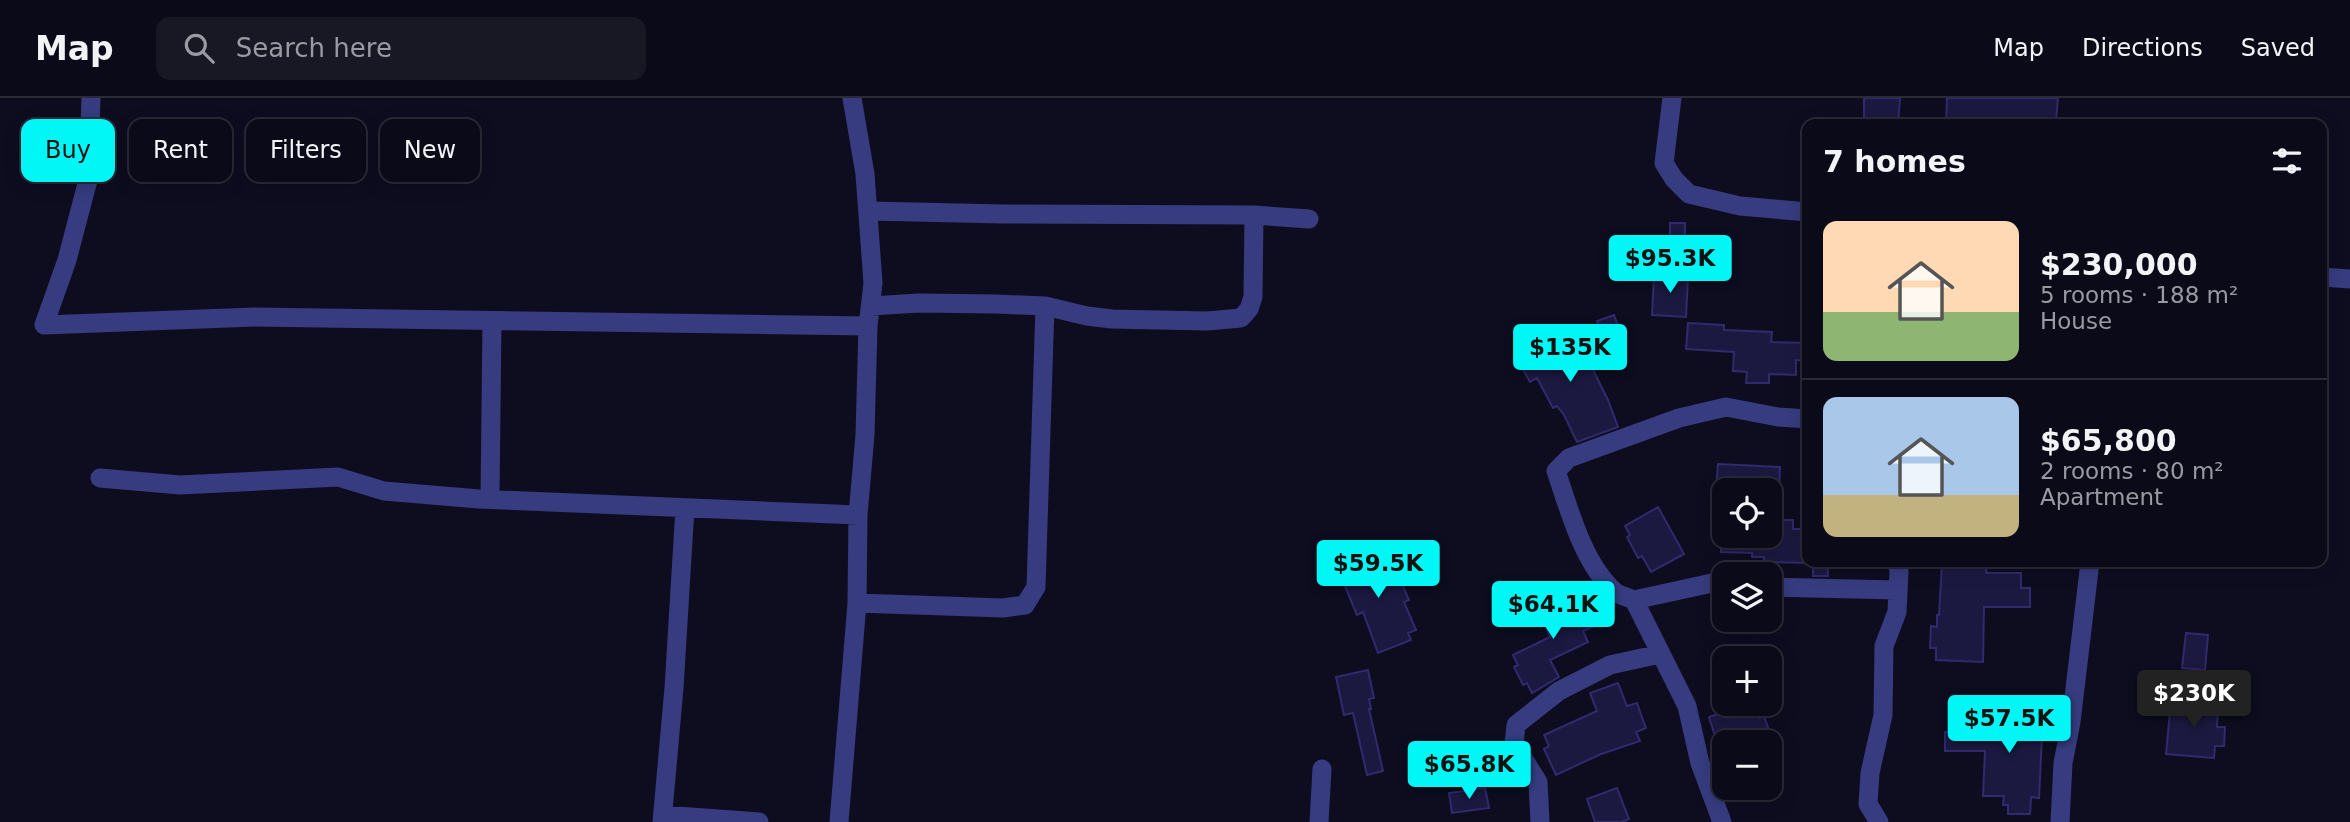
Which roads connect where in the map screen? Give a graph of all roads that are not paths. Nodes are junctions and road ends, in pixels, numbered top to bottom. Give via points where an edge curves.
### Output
1 (91, 98) edge
2 (852, 98) edge
3 (1672, 98) edge
4 (869, 211) junction
5 (1802, 211) edge
6 (1254, 215) junction
7 (1309, 219) dead end
8 (2327, 277) edge
9 (2350, 279) edge
10 (871, 306) junction
11 (1045, 306) junction
12 (492, 321) junction
13 (868, 326) junction
14 (1802, 419) edge
15 (100, 478) dead end
16 (490, 499) junction
17 (685, 508) junction
18 (858, 514) junction
19 (1897, 567) edge
20 (2089, 567) edge
21 (1712, 583) edge
22 (1782, 587) edge
23 (1898, 590) junction
24 (1634, 600) junction
25 (858, 603) junction
26 (1660, 654) junction
27 (1322, 768) dead end
28 (663, 819) edge
29 (759, 822) edge
30 (839, 822) edge
31 (1319, 822) edge
32 (1540, 822) edge
33 (1722, 822) edge
34 (1879, 822) edge
35 (2060, 822) edge

1 - 12 street via 88,180 44,326 254,317
2 - 4 street
3 - 5 street via 1664,163 1689,194 1740,206
4 - 6 street
4 - 10 street
6 - 7 street
6 - 11 street via 1253,297 1241,318 1112,319
8 - 9 street
10 - 11 street
10 - 13 street
11 - 25 street via 1036,587 1025,605
12 - 13 street
12 - 16 street
13 - 18 street
14 - 24 street via 1726,407 1679,418 1569,458 1556,471 1590,557 1616,593
15 - 16 street via 180,485 338,477 384,491
16 - 17 street
17 - 18 street
17 - 28 street
18 - 25 street
19 - 23 street
20 - 35 street via 2063,763
21 - 24 street
22 - 23 street
23 - 34 street via 1897,612 1884,646 1883,715 1870,773 1868,804
24 - 26 street
25 - 30 street
26 - 32 street via 1610,665 1559,691 1516,725 1514,744 1538,782
26 - 33 street via 1687,706 1700,762
27 - 31 street
28 - 29 street

